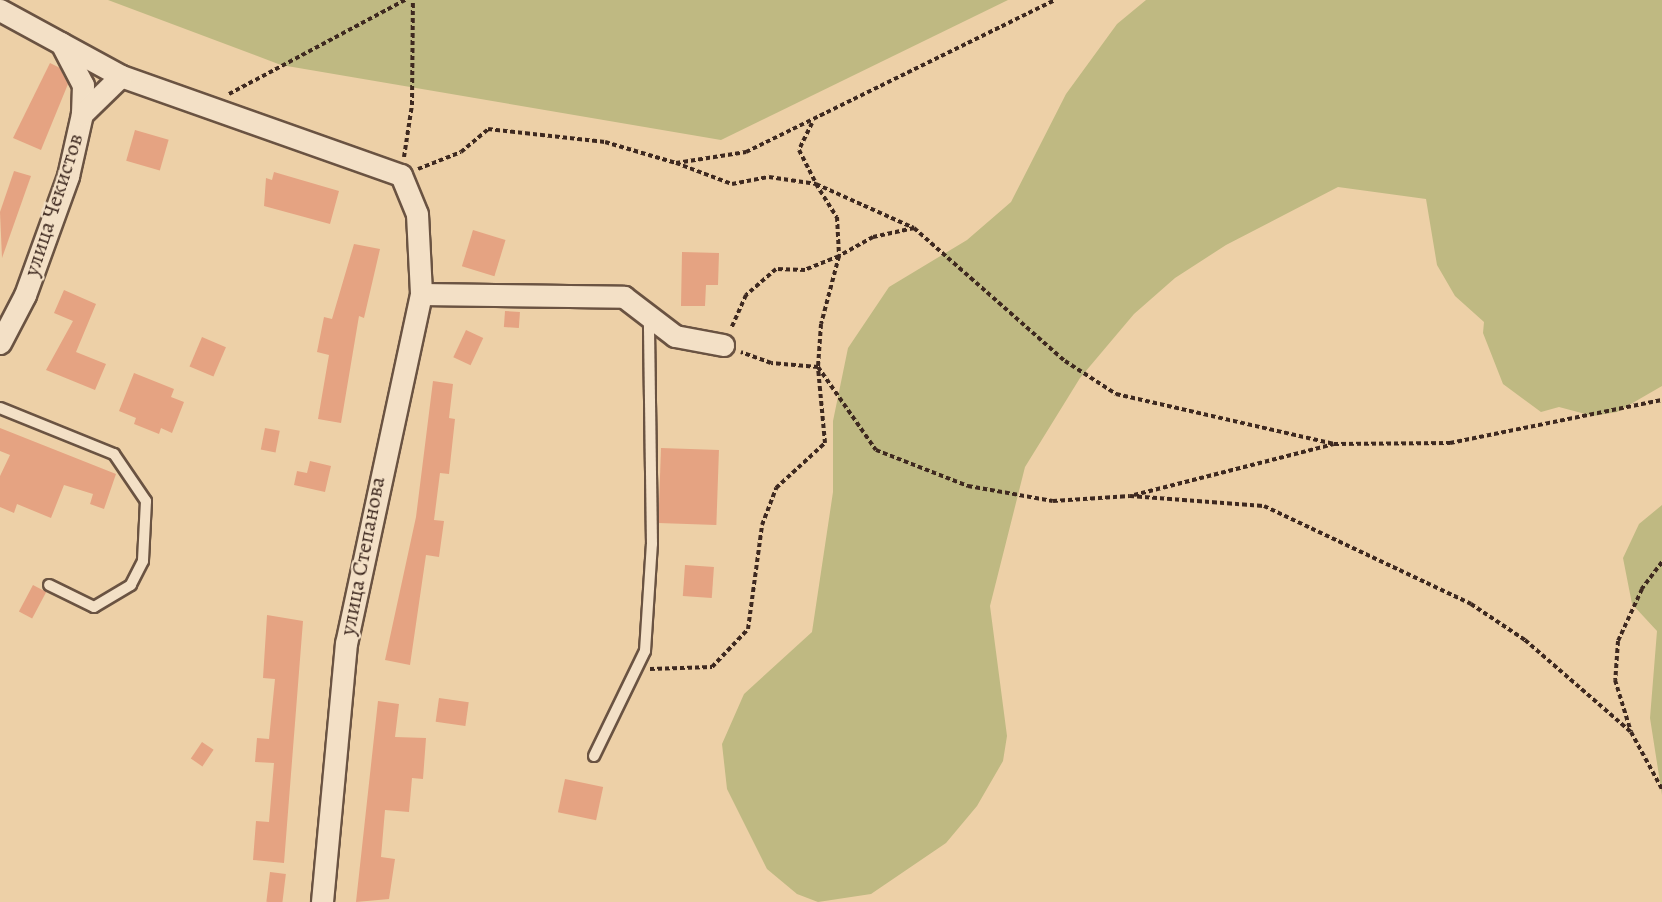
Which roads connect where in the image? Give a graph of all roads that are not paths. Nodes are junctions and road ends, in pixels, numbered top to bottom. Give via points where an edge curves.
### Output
1 (0, 10) edge
2 (58, 40) junction
3 (121, 76) junction
4 (82, 114) junction
5 (421, 294) junction
6 (649, 316) junction
7 (0, 344) edge
8 (723, 345) road end
9 (0, 408) edge
10 (49, 585) dead end
11 (594, 756) dead end
12 (322, 902) edge

1 - 2 street
2 - 3 street
2 - 4 street via 84,85
3 - 4 street, улица Чекистов
3 - 5 street, улица Степанова via 401,176 417,214
4 - 7 street, улица Чекистов via 68,176 25,295
5 - 6 street via 624,297
5 - 12 street, улица Степанова via 346,643
6 - 8 street via 675,336
6 - 11 lane via 652,544 645,651
9 - 10 lane via 114,454 146,501 143,561 131,585 94,606

